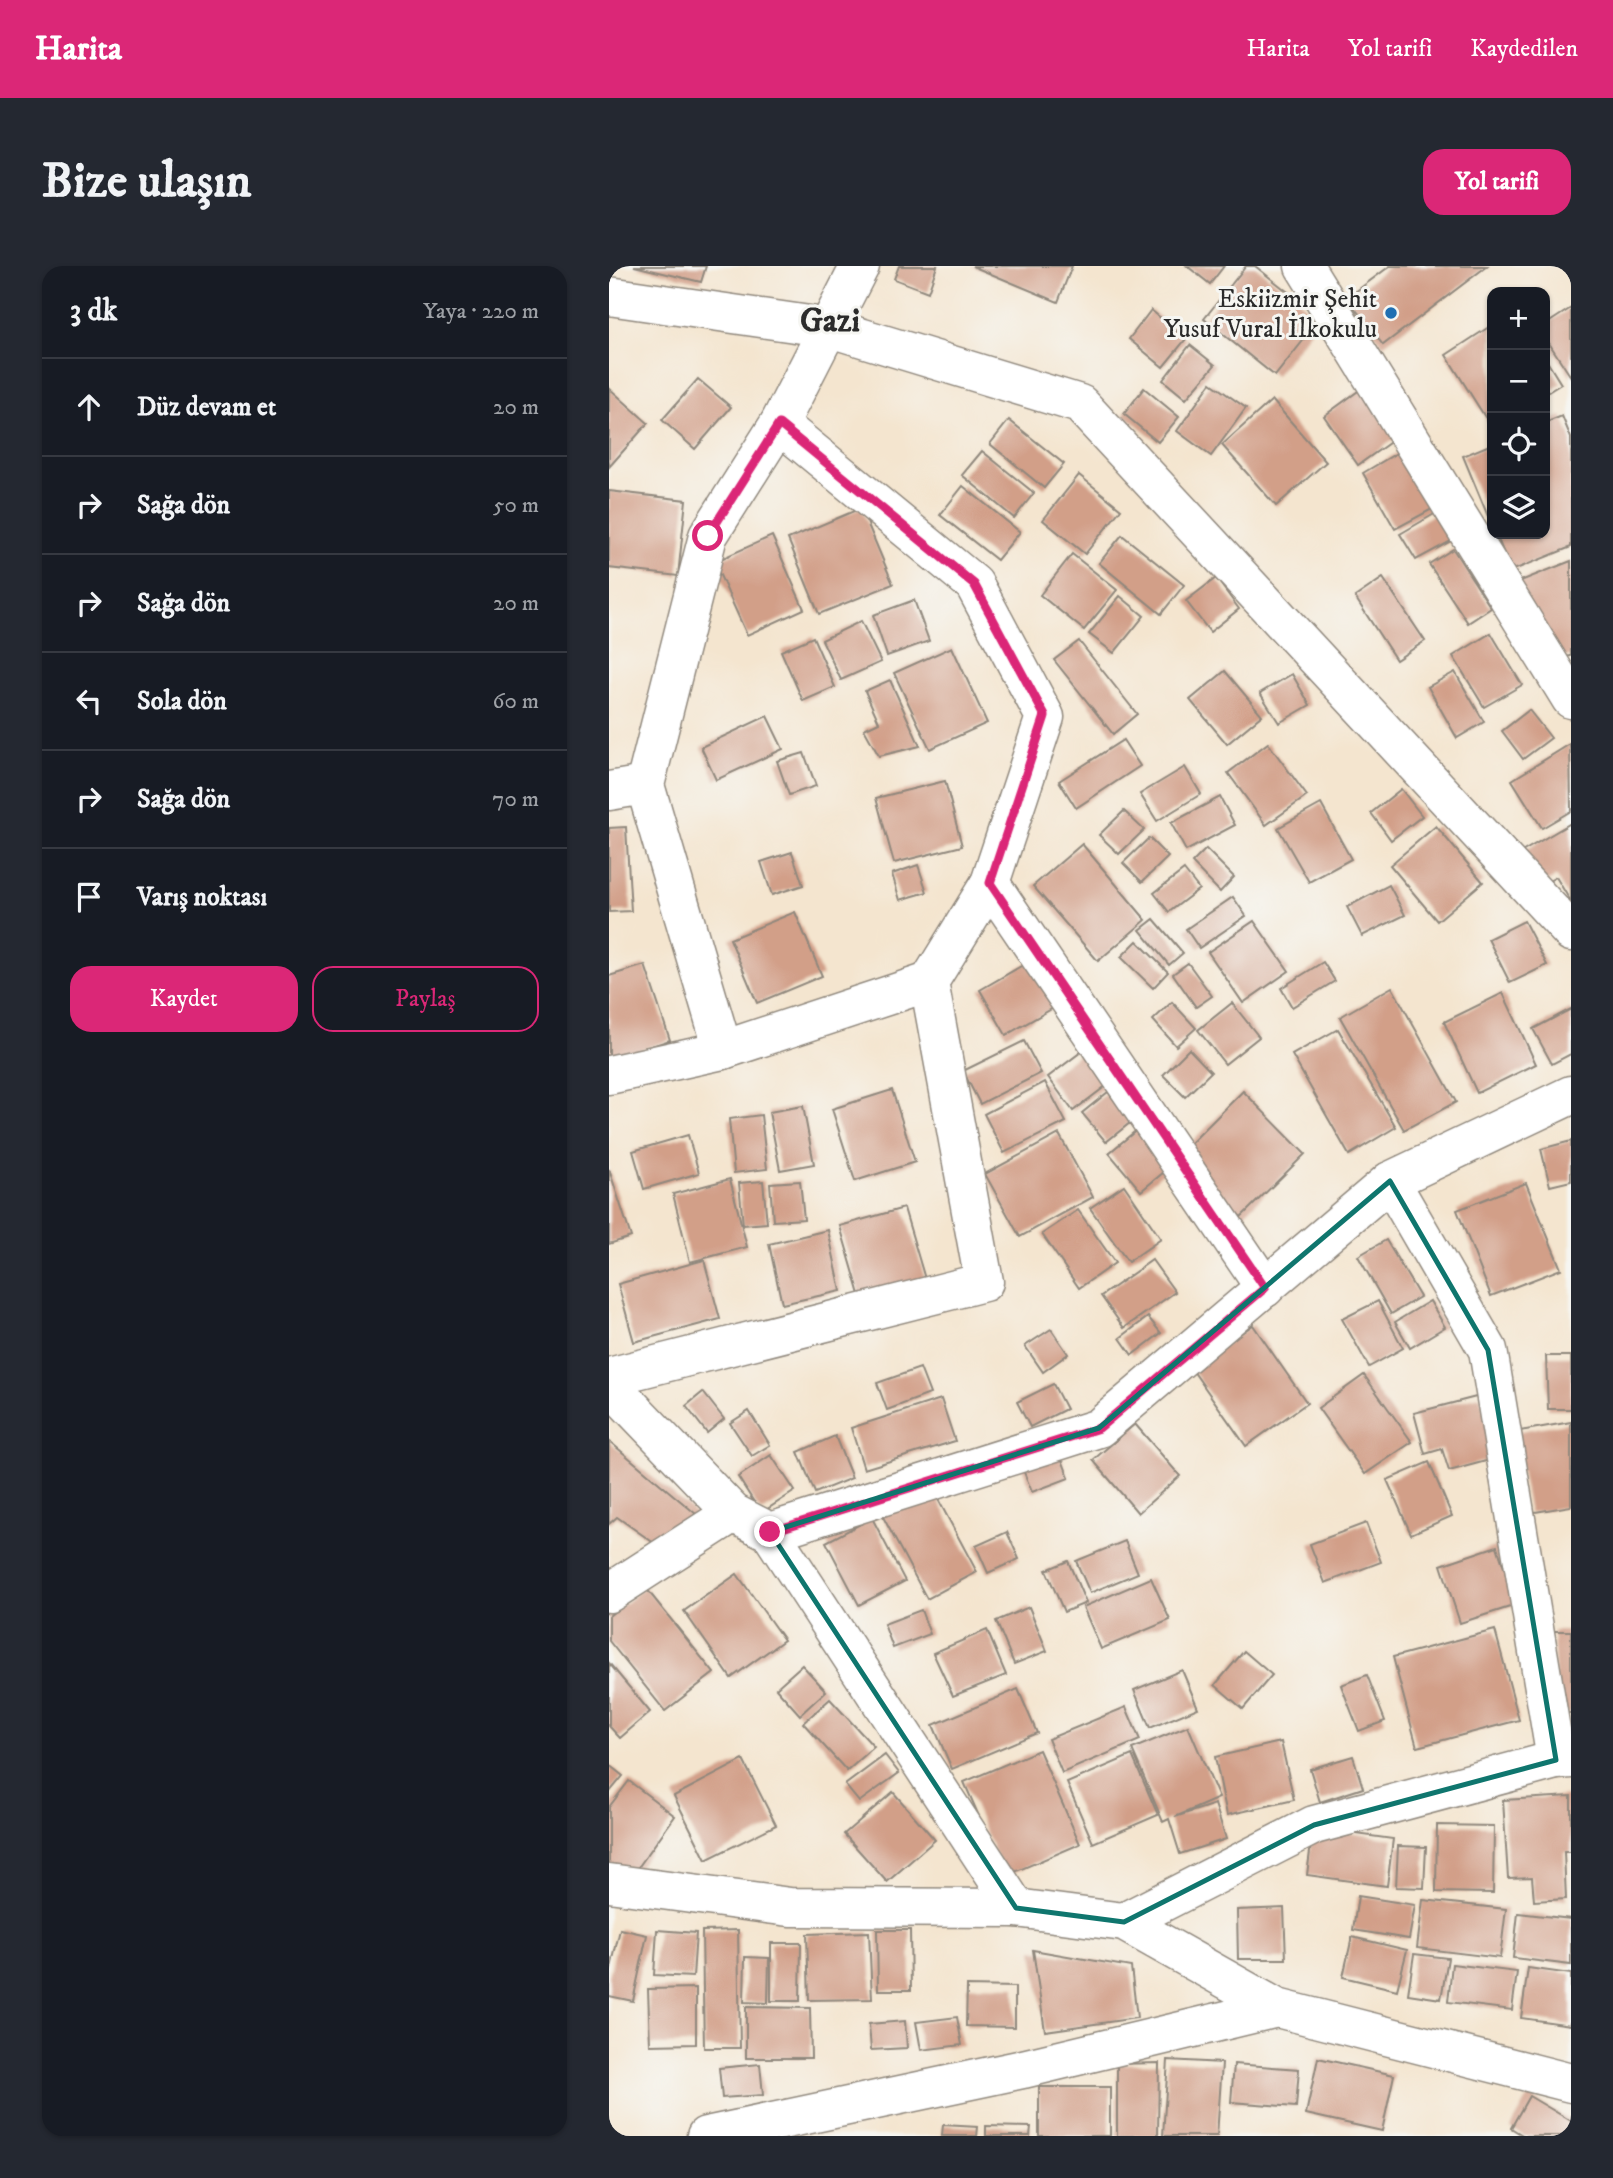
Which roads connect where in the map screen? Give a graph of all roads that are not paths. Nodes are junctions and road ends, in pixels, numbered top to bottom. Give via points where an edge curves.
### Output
1 (860, 266) edge
2 (1304, 266) edge
3 (609, 296) edge
4 (830, 328) junction
5 (779, 424) junction
6 (1571, 699) edge
7 (627, 788) edge
8 (990, 883) junction
9 (1571, 932) edge
10 (929, 982) junction
11 (723, 1050) junction
12 (609, 1075) edge
13 (1571, 1095) edge
14 (1390, 1181) junction
15 (1265, 1288) junction
16 (609, 1377) edge
17 (609, 1384) edge
18 (733, 1513) junction
19 (770, 1532) junction
20 (609, 1593) edge
21 (1563, 1760) edge
22 (609, 1883) edge
23 (1016, 1908) junction
24 (1124, 1922) junction
25 (1277, 2008) junction
26 (1571, 2083) edge
27 (706, 2136) edge

1 - 4 street
2 - 6 street
3 - 4 street
4 - 5 street
4 - 9 street via 1080,404
5 - 7 street via 708,536
5 - 8 street via 974,584 1045,716
7 - 11 street
8 - 10 street
8 - 15 street
10 - 11 street
10 - 16 street via 984,1282
11 - 12 street
13 - 14 street
14 - 15 street
14 - 21 street via 1488,1350
15 - 19 street via 1099,1428
17 - 18 street
18 - 19 street
18 - 20 street
19 - 23 street
21 - 24 street via 1314,1825
22 - 23 street via 790,1907
23 - 24 street
24 - 25 street
25 - 26 street
25 - 27 street

